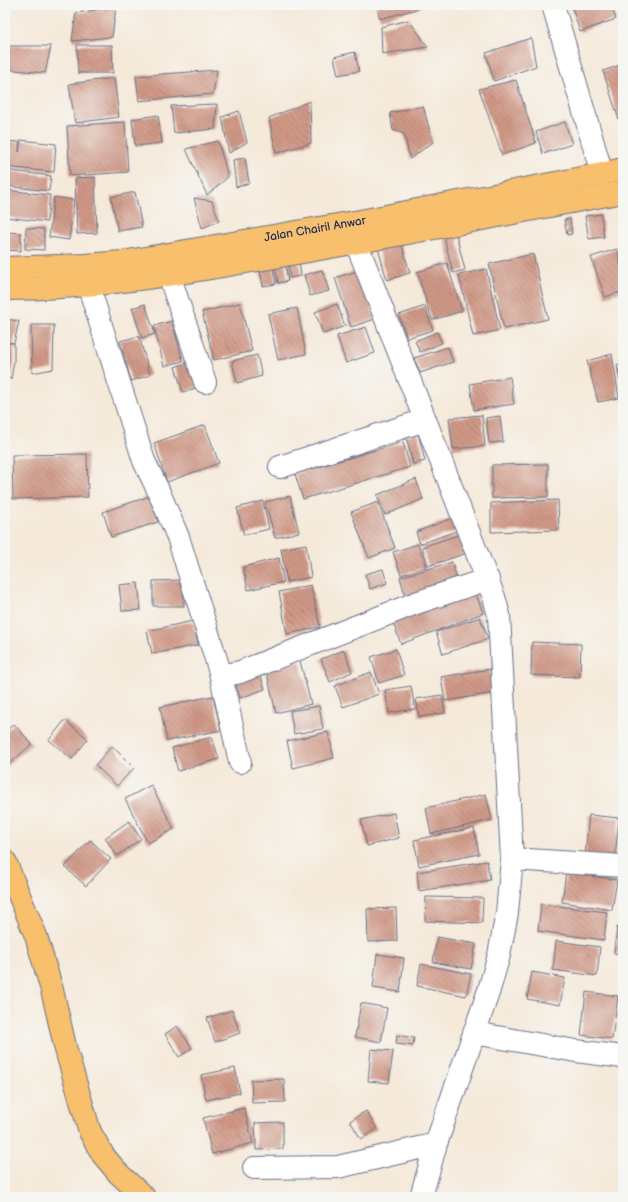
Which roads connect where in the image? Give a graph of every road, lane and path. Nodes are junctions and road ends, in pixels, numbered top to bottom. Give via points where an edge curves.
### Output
1 (553, 5) edge
2 (623, 169) edge
3 (602, 174) junction
4 (623, 192) edge
5 (468, 211) junction
6 (356, 242) junction
7 (5, 268) edge
8 (169, 275) junction
9 (88, 284) junction
10 (5, 289) edge
11 (205, 382) dead end
12 (425, 420) junction
13 (280, 467) dead end
14 (488, 579) junction
15 (220, 672) junction
16 (240, 762) dead end
17 (512, 859) junction
18 (5, 862) edge
19 (623, 866) edge
20 (474, 1033) junction
21 (623, 1057) edge
22 (436, 1144) junction
23 (254, 1168) dead end
24 (144, 1197) edge
25 (421, 1197) edge

1 - 3 street
2 - 3 main road, Jalan Chairil Anwar
3 - 5 main road, Jalan Chairil Anwar
4 - 5 main road, Jalan Chairil Anwar
5 - 6 main road, Jalan Chairil Anwar
5 - 7 main road, Jalan Chairil Anwar via 122,262
6 - 8 main road, Jalan Chairil Anwar
6 - 12 street
8 - 9 main road, Jalan Chairil Anwar
8 - 11 street
9 - 10 main road, Jalan Chairil Anwar
9 - 15 street via 144,461 178,538
12 - 13 street
12 - 14 street
14 - 15 street via 416,603 240,672 230,675
14 - 17 street via 499,615
15 - 16 street
17 - 19 street
17 - 20 street via 508,913 499,955
18 - 24 main road via 36,936 90,1132 118,1174
20 - 21 street
20 - 22 street
22 - 23 street via 338,1167
22 - 25 street

